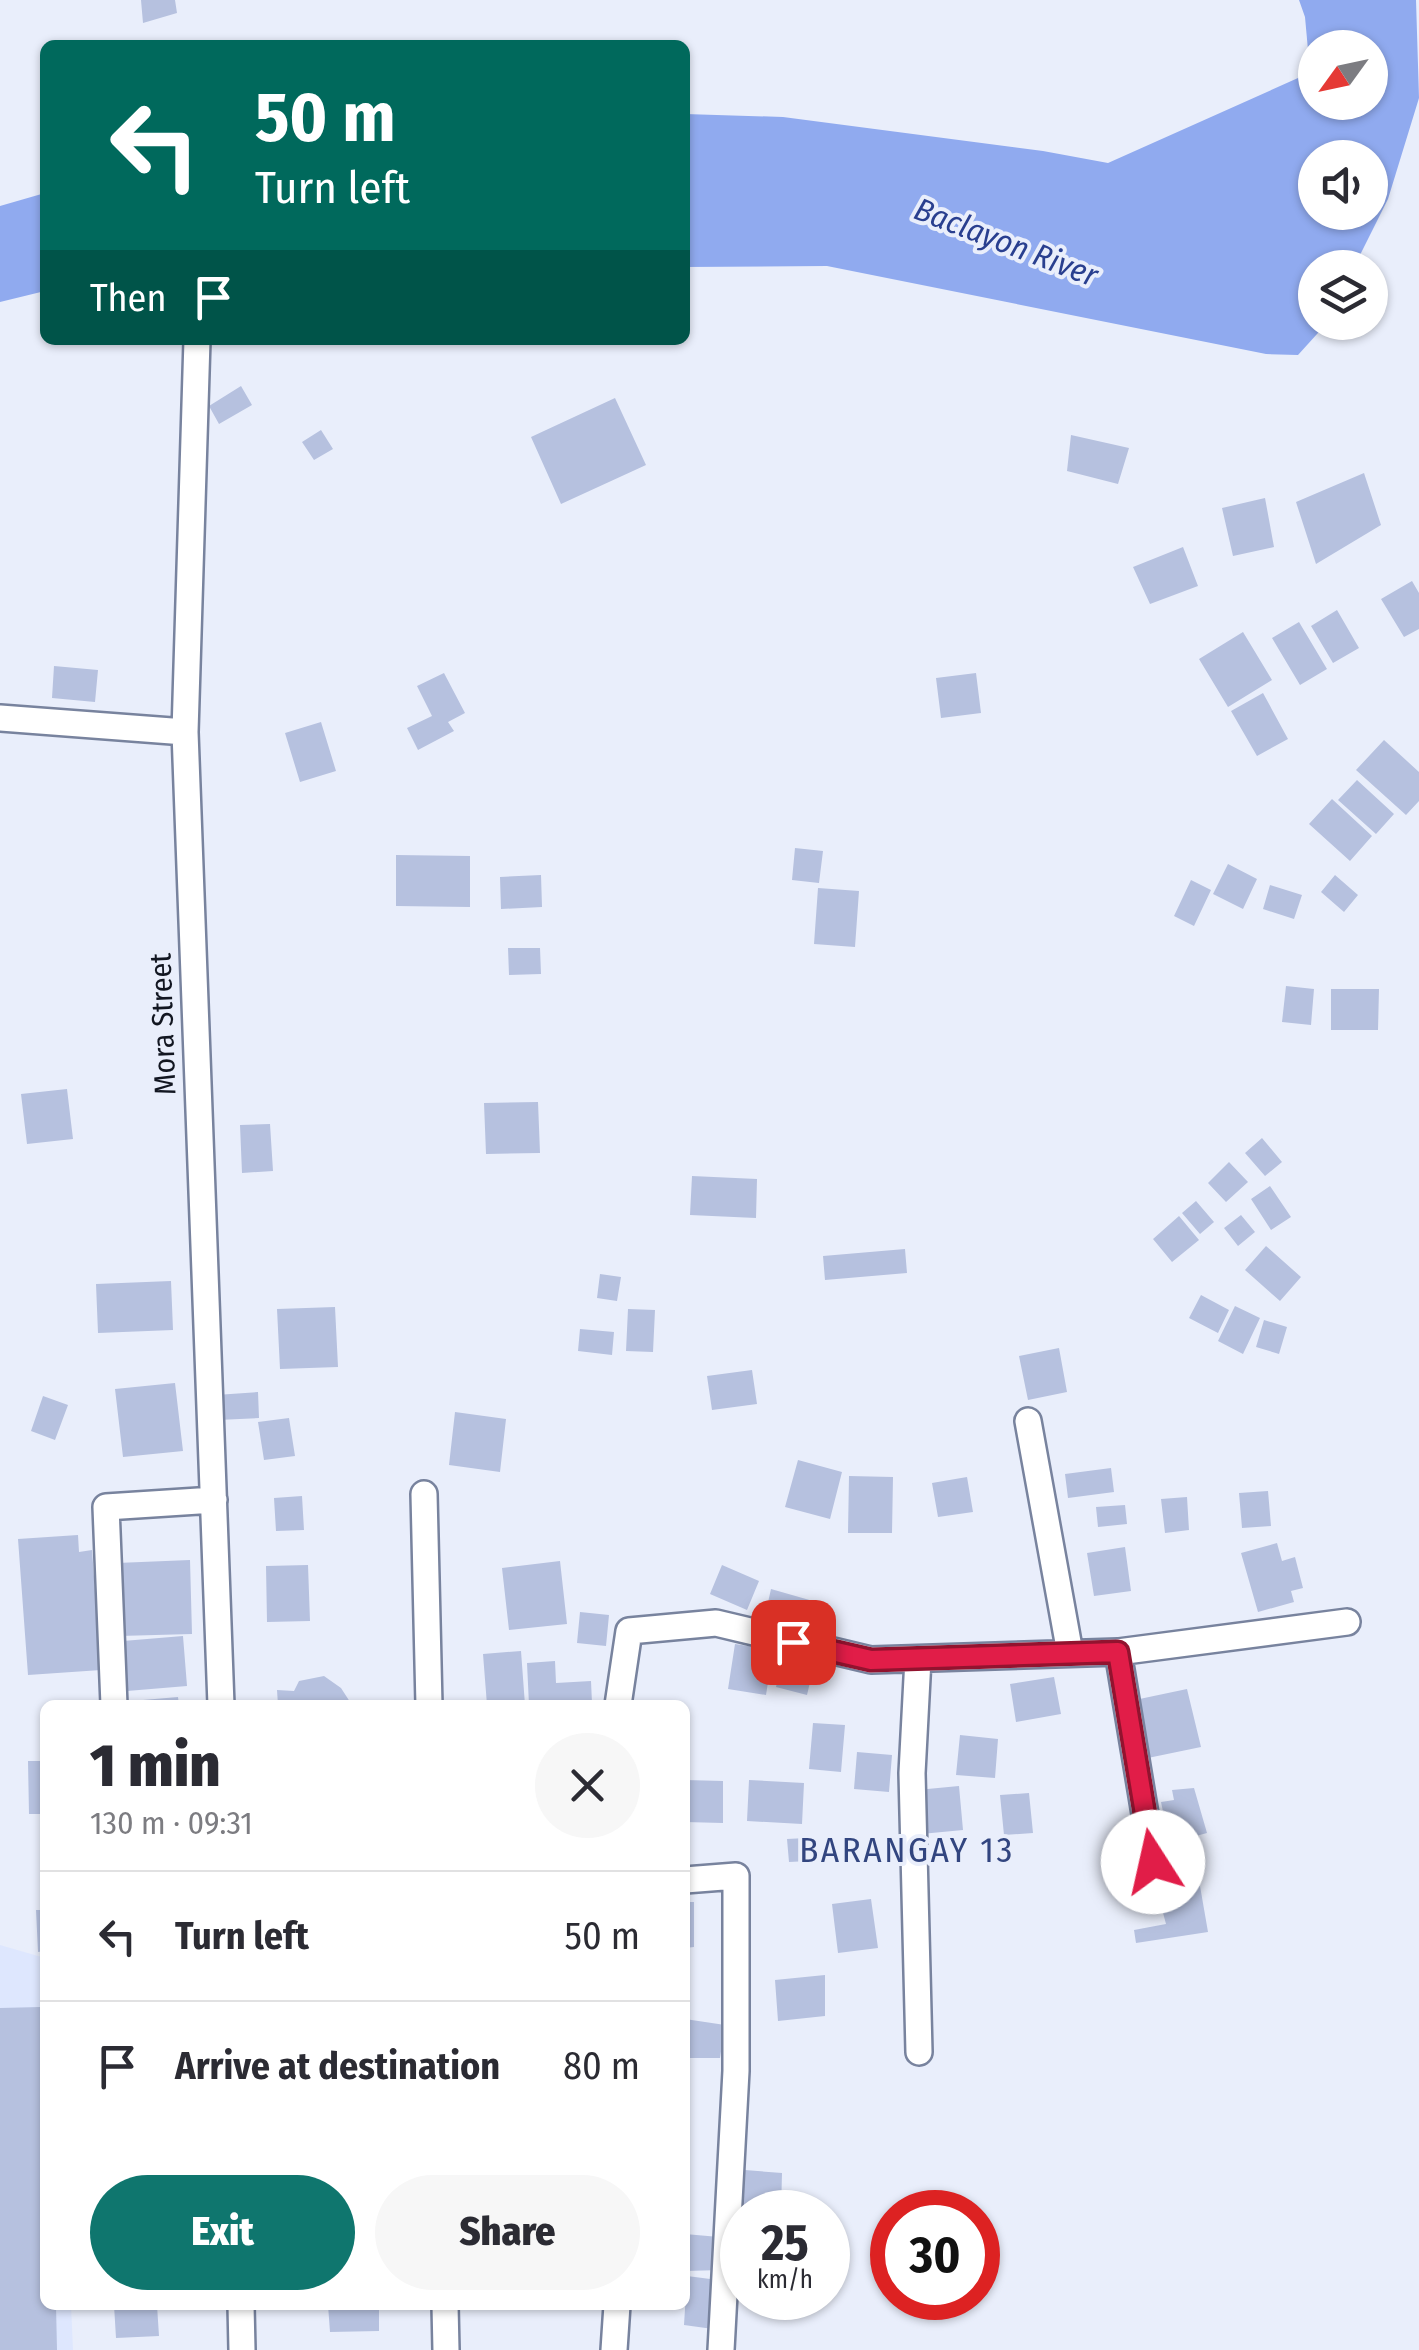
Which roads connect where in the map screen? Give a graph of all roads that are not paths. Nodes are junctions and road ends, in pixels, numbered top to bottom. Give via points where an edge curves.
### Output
1 (197, 345) edge
2 (0, 718) edge
3 (185, 732) junction
4 (1028, 1420) dead end
5 (424, 1494) dead end
6 (214, 1500) junction
7 (1347, 1622) dead end
8 (1118, 1652) junction
9 (1070, 1653) junction
10 (918, 1659) junction
11 (114, 1700) edge
12 (221, 1700) edge
13 (429, 1700) edge
14 (619, 1700) edge
15 (1153, 1862) dead end
16 (690, 1880) edge
17 (918, 2052) dead end
18 (241, 2310) edge
19 (445, 2310) edge
20 (618, 2310) edge
21 (242, 2350) edge
22 (446, 2350) edge
23 (614, 2350) edge
24 (721, 2350) edge

1 - 3 street, Mora Street
2 - 3 street
3 - 6 street, Mora Street
4 - 9 street
5 - 13 street
6 - 11 street via 106,1507
6 - 12 street, Mora Street
7 - 8 street
8 - 9 street
8 - 15 street
9 - 10 street
10 - 14 street via 871,1660 716,1623 630,1632
10 - 17 street via 912,1773
16 - 24 street via 736,1876 736,2071
18 - 21 street
19 - 22 street
20 - 23 street

